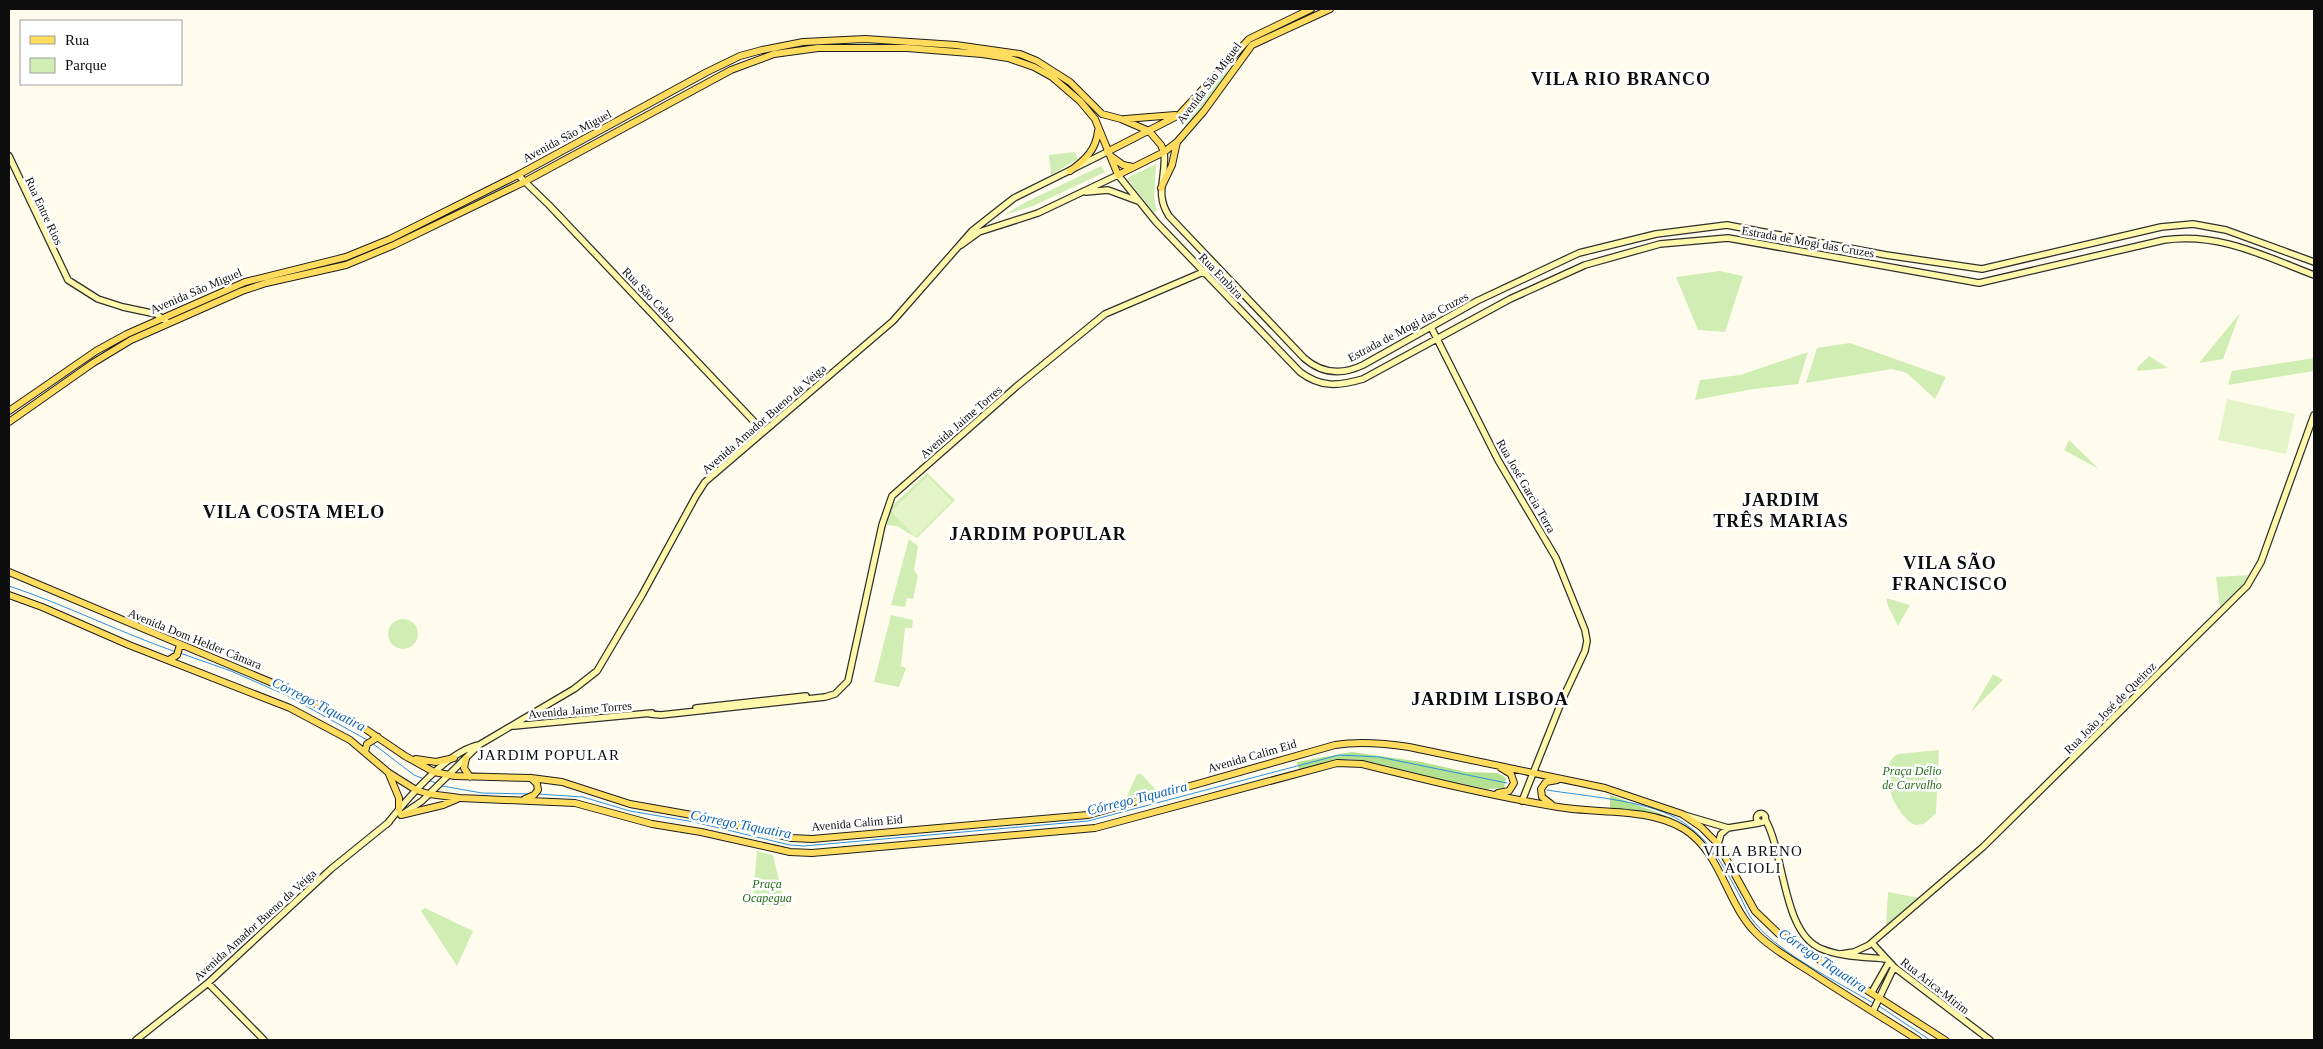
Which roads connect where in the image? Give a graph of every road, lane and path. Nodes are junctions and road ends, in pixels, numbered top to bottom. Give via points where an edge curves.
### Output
1 (1311, 9) edge
2 (1330, 9) edge
3 (1178, 115) junction
4 (1120, 119) junction
5 (1099, 127) junction
6 (1149, 131) junction
7 (1177, 142) junction
8 (1107, 152) junction
9 (1164, 152) junction
10 (9, 156) edge
11 (1135, 167) junction
12 (1070, 171) junction
13 (518, 175) junction
14 (1118, 175) junction
15 (524, 182) junction
16 (1161, 188) junction
17 (1077, 194) junction
18 (1139, 201) junction
19 (961, 245) junction
20 (2314, 262) edge
21 (1215, 267) junction
22 (1203, 272) junction
23 (2314, 275) edge
24 (163, 318) junction
25 (168, 323) junction
26 (1431, 327) junction
27 (1437, 339) junction
28 (1322, 370) joint
29 (1317, 383) joint
30 (9, 411) edge
31 (2314, 415) edge
32 (9, 422) edge
33 (764, 431) junction
34 (9, 572) edge
35 (9, 595) edge
36 (179, 650) junction
37 (169, 660) junction
38 (511, 726) junction
39 (375, 738) junction
40 (479, 745) junction
41 (365, 750) junction
42 (405, 756) junction
43 (454, 758) junction
44 (466, 758) junction
45 (1495, 765) junction
46 (389, 773) junction
47 (433, 773) junction
48 (1533, 773) junction
49 (447, 776) junction
50 (470, 777) junction
51 (533, 779) junction
52 (1571, 780) junction
53 (417, 789) junction
54 (1482, 792) junction
55 (430, 794) junction
56 (458, 798) junction
57 (518, 800) junction
58 (1522, 801) junction
59 (1562, 808) junction
60 (400, 812) junction
61 (1682, 814) junction
62 (1728, 828) junction
63 (755, 837) junction
64 (1718, 844) junction
65 (1872, 943) junction
66 (1841, 954) junction
67 (1890, 963) junction
68 (208, 982) junction
69 (1872, 992) junction
70 (1876, 1004) junction
71 (136, 1040) edge
72 (264, 1040) edge
73 (1918, 1040) edge
74 (1945, 1040) edge
75 (1990, 1040) edge

1 - 3 main road, Avenida São Miguel via 1271,27 1244,44
2 - 7 main road, Avenida São Miguel via 1252,45
3 - 4 main road
3 - 6 main road, Avenida São Miguel
4 - 6 main road, Avenida São Miguel
4 - 13 main road, Avenida São Miguel via 1102,114 1070,82 1020,54 948,44 829,40 780,46 740,56
5 - 8 main road, Avenida São Miguel
5 - 12 main road via 1092,152
5 - 15 main road, Avenida São Miguel via 1090,112 1061,84 1018,61 950,50 868,46 818,48 774,54 745,64
6 - 8 main road, Avenida São Miguel
6 - 9 main road
7 - 9 main road, Avenida São Miguel
7 - 16 main road via 1172,165
8 - 11 main road via 1117,162
8 - 12 main road, Avenida Amador Bueno da Veiga
8 - 14 main road, Avenida São Miguel
9 - 11 main road, Avenida São Miguel
9 - 16 main road, Rua Embira
10 - 24 main road, Rua Entre Rios via 68,280 98,299
11 - 14 main road, Avenida São Miguel
12 - 19 main road, Avenida Amador Bueno da Veiga via 1008,202 972,231
13 - 15 main road, Rua São Celso
13 - 24 main road, Avenida São Miguel via 362,251 245,282
14 - 17 main road, Avenida Amador Bueno da Veiga
14 - 18 main road, Rua Embira
15 - 25 main road, Avenida São Miguel via 368,257 328,270 266,283
15 - 33 main road, Rua São Celso
16 - 21 main road, Rua Embira via 1162,204 1169,216
17 - 18 main road via 1104,190
17 - 19 main road, Avenida Amador Bueno da Veiga via 1038,213 979,232
18 - 22 main road, Rua Embira
19 - 33 main road, Avenida Amador Bueno da Veiga via 893,321
20 - 26 main road, Estrada de Mogi das Cruzes via 2226,230 2193,224 2161,227 1982,269 1886,255 1727,225 1656,234 1579,253 1477,301
21 - 22 main road, Avenida Jaime Torres
21 - 28 main road, Rua Embira via 1304,358
22 - 29 main road, Rua Embira via 1300,372
22 - 38 main road, Avenida Jaime Torres via 1105,314 892,496 882,525 848,681 835,694 680,713
23 - 27 main road, Estrada de Mogi das Cruzes via 2232,244 2192,237 2164,240 1979,283 1719,238 1654,245 1585,265 1510,299
24 - 25 main road
24 - 30 main road, Avenida São Miguel via 96,351
25 - 32 main road, Avenida São Miguel via 112,351
26 - 27 main road, Rua José Garcia Terra
26 - 28 main road, Estrada de Mogi das Cruzes via 1353,370
27 - 29 main road, Estrada de Mogi das Cruzes via 1364,379 1338,385
27 - 48 main road, Rua José Garcia Terra via 1498,460 1556,558 1586,630 1582,658
31 - 65 main road, Rua João José de Queiroz via 2261,562 2247,586 1983,847
33 - 38 main road, Avenida Amador Bueno da Veiga via 700,489 597,671 580,685
34 - 36 main road, Avenida Dom Helder Câmara
35 - 37 main road
36 - 37 main road
36 - 39 main road, Avenida Dom Helder Câmara via 275,684 350,720
37 - 41 main road via 290,708
38 - 40 main road, Avenida Amador Bueno da Veiga
39 - 41 main road
39 - 42 main road, Avenida Dom Helder Câmara
40 - 43 main road, Avenida Amador Bueno da Veiga
40 - 44 main road, Avenida Amador Bueno da Veiga
41 - 46 main road
42 - 43 main road via 428,762
42 - 47 main road, Avenida Dom Helder Câmara
43 - 47 main road, Avenida Amador Bueno da Veiga
44 - 49 main road, Avenida Amador Bueno da Veiga
44 - 50 main road via 464,768
45 - 48 main road, Avenida Calim Eid
45 - 54 main road via 1511,774 1514,786 1503,793
45 - 63 main road, Avenida Calim Eid via 1384,743 1353,742 1088,814 812,839
46 - 53 main road
46 - 60 main road via 399,798
47 - 49 main road, Avenida Dom Helder Câmara
47 - 53 main road, Avenida Amador Bueno da Veiga
48 - 52 main road, Avenida Calim Eid
48 - 58 main road, Rua José Garcia Terra
49 - 50 main road, Avenida Calim Eid
49 - 55 main road, Avenida Amador Bueno da Veiga
50 - 51 main road, Avenida Calim Eid
51 - 57 main road via 538,790 530,797
51 - 63 main road, Avenida Calim Eid via 562,782 630,804
52 - 59 main road via 1550,781 1541,789 1544,800
52 - 61 main road, Avenida Calim Eid via 1622,793
53 - 55 main road
53 - 60 main road, Avenida Amador Bueno da Veiga
54 - 58 main road, Avenida Calim Eid
54 - 63 main road, Avenida Calim Eid via 1345,762 1249,785 1118,823 1073,831 812,853 790,852
55 - 56 main road, Avenida Calim Eid
55 - 60 main road, Avenida Amador Bueno da Veiga
56 - 57 main road, Avenida Calim Eid
56 - 60 main road via 444,805
57 - 63 main road, Avenida Calim Eid via 575,803 652,824
58 - 59 main road, Avenida Calim Eid
59 - 70 main road, Avenida Calim Eid via 1639,815 1663,820 1685,830 1705,848 1739,913 1758,935 1804,968
60 - 68 main road, Avenida Amador Bueno da Veiga via 331,869
61 - 62 main road
61 - 64 main road, Avenida Calim Eid via 1702,827
62 - 64 main road via 1720,834
62 - 66 main road via 1760,820 1771,832 1802,934 1821,949
64 - 69 main road, Avenida Calim Eid via 1755,911 1767,924
65 - 66 main road, Rua João José de Queiroz
65 - 67 main road, Rua Arica-Mirim
66 - 67 main road
67 - 69 main road
67 - 70 main road
67 - 75 main road, Rua Arica-Mirim
68 - 71 main road, Avenida Amador Bueno da Veiga
68 - 72 main road
69 - 70 main road, Avenida Calim Eid
70 - 73 main road, Avenida Calim Eid
70 - 74 main road, Avenida Calim Eid

